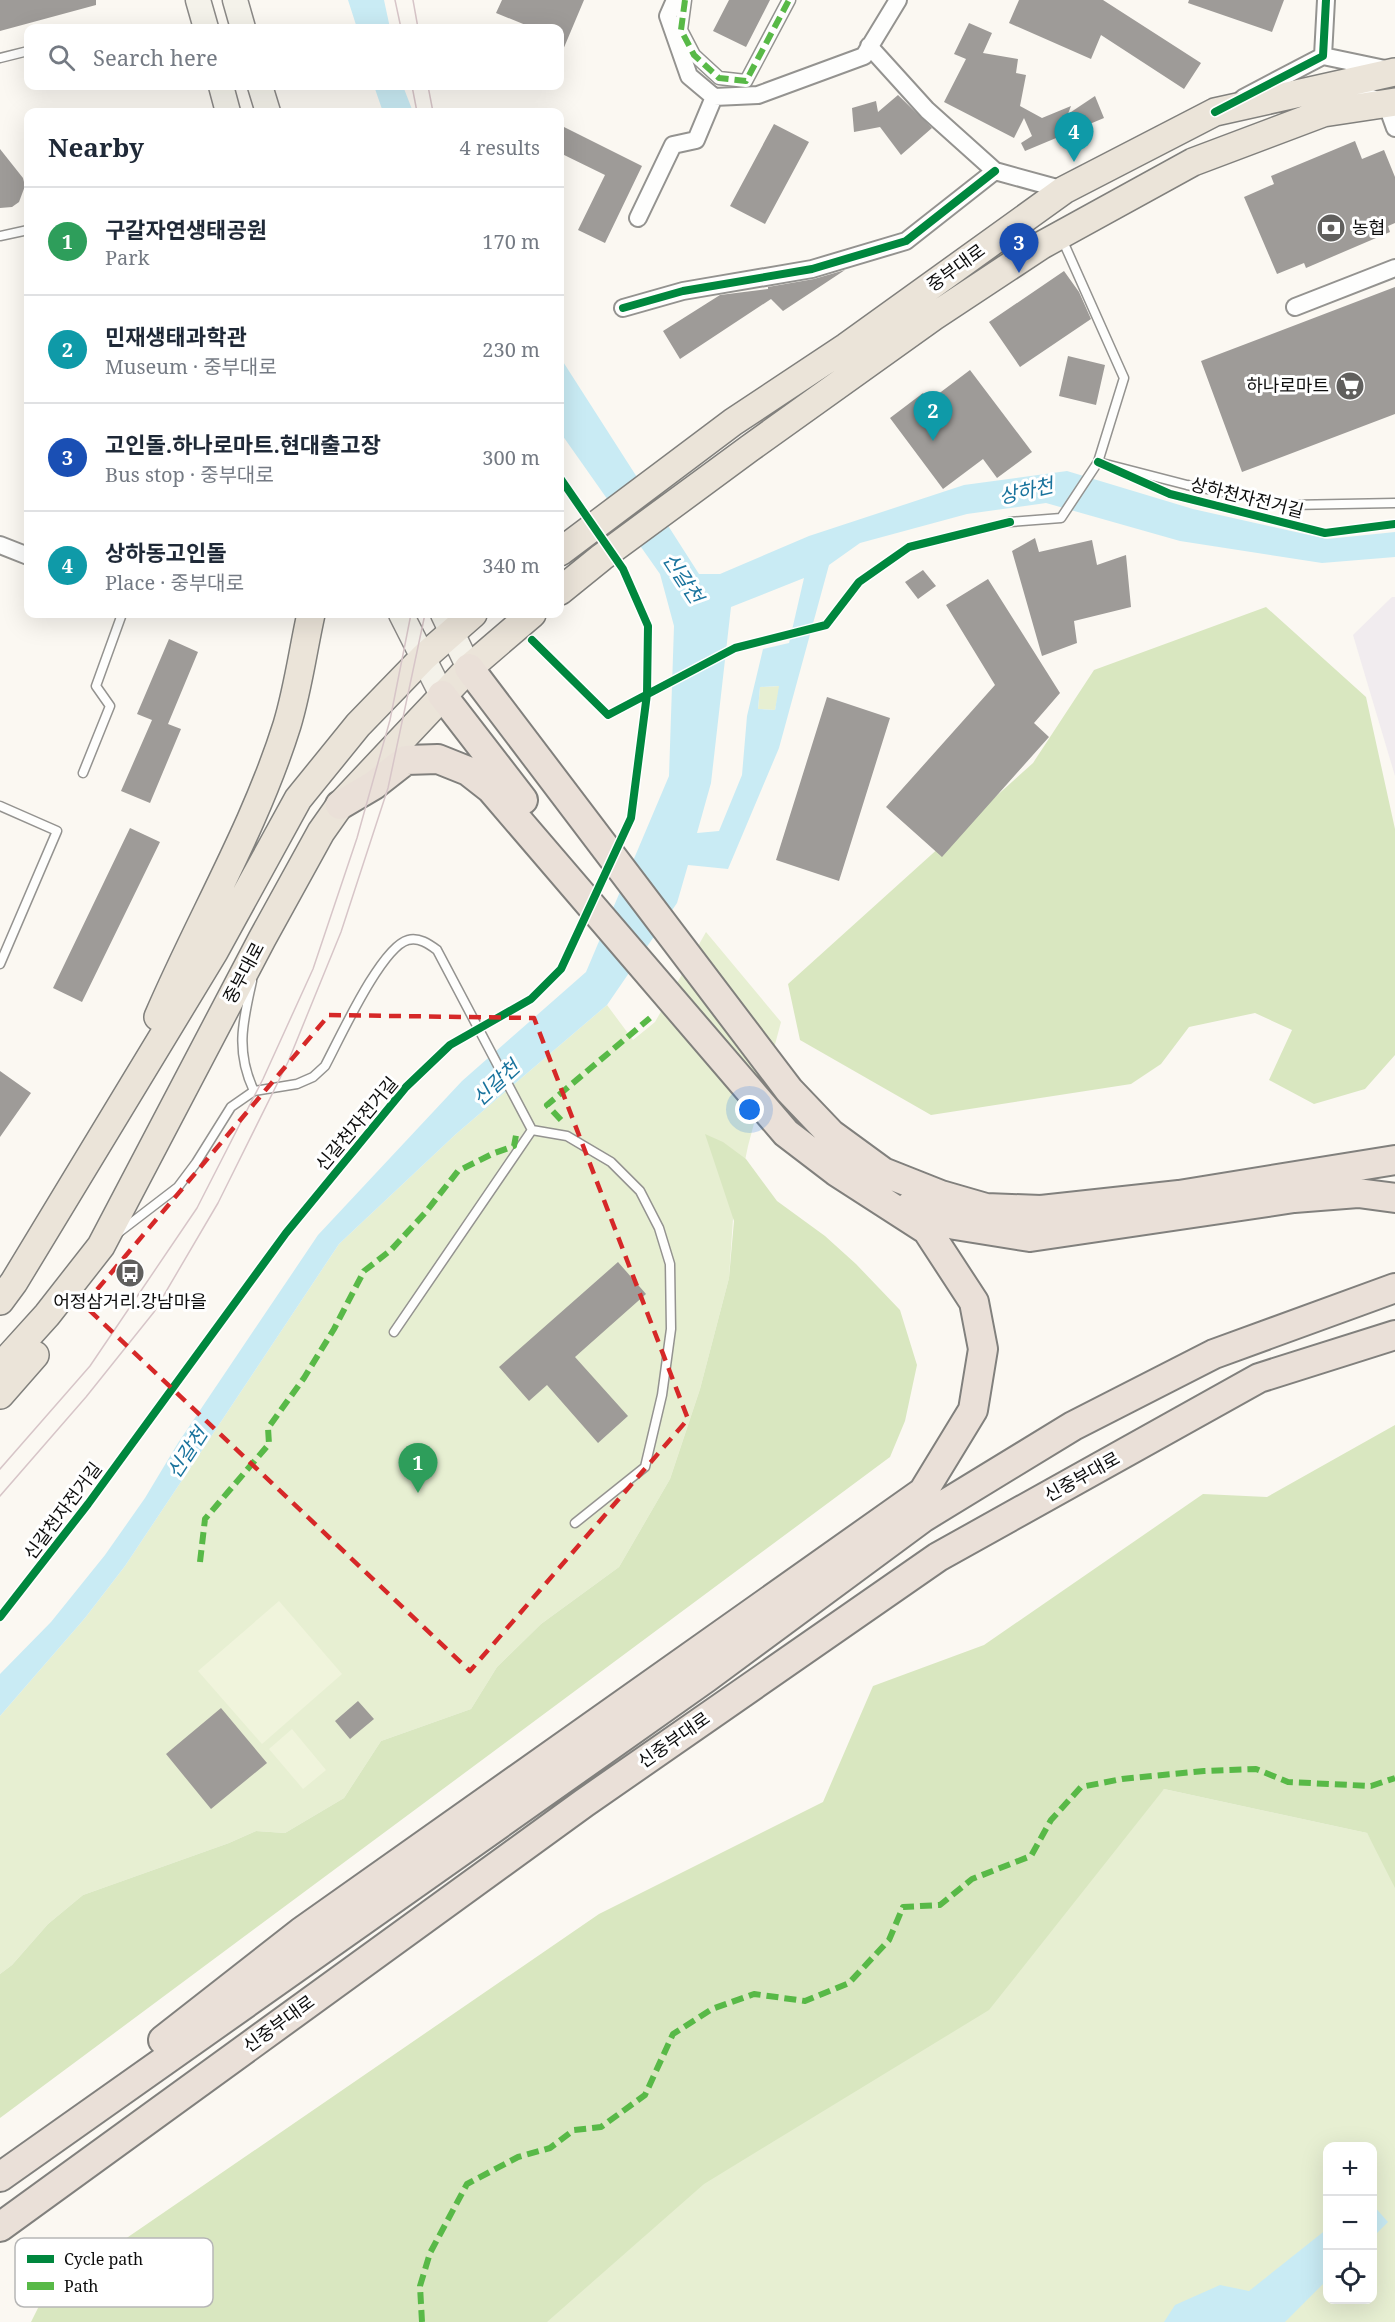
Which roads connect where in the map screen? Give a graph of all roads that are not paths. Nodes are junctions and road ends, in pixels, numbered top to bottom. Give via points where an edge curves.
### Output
1 (198, 0) edge
2 (235, 0) edge
3 (675, 0) edge
4 (685, 0) edge
5 (789, 0) edge
6 (898, 0) edge
7 (1326, 0) edge
8 (205, 24) edge
9 (242, 24) edge
10 (867, 51) junction
11 (24, 52) edge
12 (1323, 56) junction
13 (0, 58) edge
14 (1395, 72) edge
15 (1336, 85) junction
16 (222, 90) edge
17 (261, 90) edge
18 (714, 97) junction
19 (227, 108) edge
20 (267, 108) edge
21 (1392, 111) edge
22 (1215, 112) junction
23 (994, 171) junction
24 (1064, 190) junction
25 (638, 218) dead end
26 (24, 231) edge
27 (1061, 235) junction
28 (0, 236) edge
29 (1395, 268) edge
30 (1295, 307) dead end
31 (623, 308) dead end
32 (1098, 462) junction
33 (1395, 502) edge
34 (1010, 522) dead end
35 (0, 545) edge
36 (564, 549) edge
37 (24, 554) edge
38 (564, 588) edge
39 (121, 618) edge
40 (309, 618) edge
41 (403, 618) edge
42 (527, 618) edge
43 (447, 622) edge
44 (424, 657) junction
45 (469, 668) junction
46 (442, 695) junction
47 (83, 773) dead end
48 (340, 805) junction
49 (0, 807) edge
50 (262, 939) junction
51 (0, 964) edge
52 (695, 1026) junction
53 (254, 1091) junction
54 (117, 1113) junction
55 (532, 1130) junction
56 (1395, 1160) edge
57 (837, 1172) junction
58 (1395, 1198) edge
59 (100, 1246) junction
60 (1395, 1288) edge
61 (5, 1293) edge
62 (394, 1332) dead end
63 (1395, 1335) edge
64 (0, 1367) edge
65 (0, 1395) edge
66 (576, 1523) dead end
67 (0, 2167) edge
68 (0, 2177) edge
69 (0, 2227) edge

1 - 8 main road
2 - 9 main road
3 - 18 street via 668,16 689,76
4 - 5 street via 681,30 694,55 718,78 746,81
6 - 10 street
7 - 12 street
10 - 18 street via 758,95
10 - 23 street
11 - 13 lane
12 - 14 street
12 - 22 street
14 - 15 main road, 중부대로
15 - 21 street
15 - 22 main road, 중부대로
16 - 19 main road
17 - 20 main road
18 - 25 street via 696,140 673,145
21 - 27 main road, 중부대로 via 1323,113 1194,162
22 - 24 main road, 중부대로
23 - 24 street
23 - 31 street via 906,241 812,269 683,291
24 - 36 main road, 중부대로 via 846,347 733,422
26 - 28 lane
27 - 32 lane via 1124,378
27 - 38 main road, 중부대로 via 933,317
29 - 30 street
32 - 33 lane via 1290,505
32 - 34 lane via 1061,518
35 - 37 street
39 - 47 lane via 96,686 110,706
40 - 54 main road via 287,725 242,843 183,959
41 - 44 main road
42 - 45 main road, 중부대로
43 - 44 main road, 중부대로
43 - 45 main road
44 - 46 main road
44 - 54 main road, 중부대로 via 358,725 298,799
45 - 46 main road, 중부대로
45 - 56 highway via 789,1090 831,1134 883,1172 986,1208 1041,1210 1168,1196
46 - 48 main road, 중부대로
46 - 52 highway
48 - 50 main road, 중부대로
48 - 52 highway via 406,760 436,758 468,771 491,789
49 - 51 lane via 57,831
50 - 53 lane via 241,1028 246,1074
50 - 59 main road, 중부대로
52 - 57 highway via 786,1133
53 - 55 lane via 297,1084 325,1066 382,962 395,946 409,939 426,942 437,950
53 - 59 lane via 231,1107 178,1187
54 - 61 main road, 중부대로
55 - 62 lane
55 - 66 lane via 567,1136 611,1162 640,1191 659,1228 670,1264 671,1329 662,1395 645,1467
57 - 58 highway via 955,1225 1030,1237 1294,1198 1358,1194
57 - 67 highway via 927,1230 974,1302 983,1349 973,1410 923,1492 301,1932
59 - 64 main road, 중부대로 via 47,1315
59 - 65 main road via 50,1337
60 - 68 highway, 신중부대로 via 1214,1354 1073,1426 924,1517 706,1678
63 - 69 highway, 신중부대로 via 1260,1378 938,1557 584,1803

